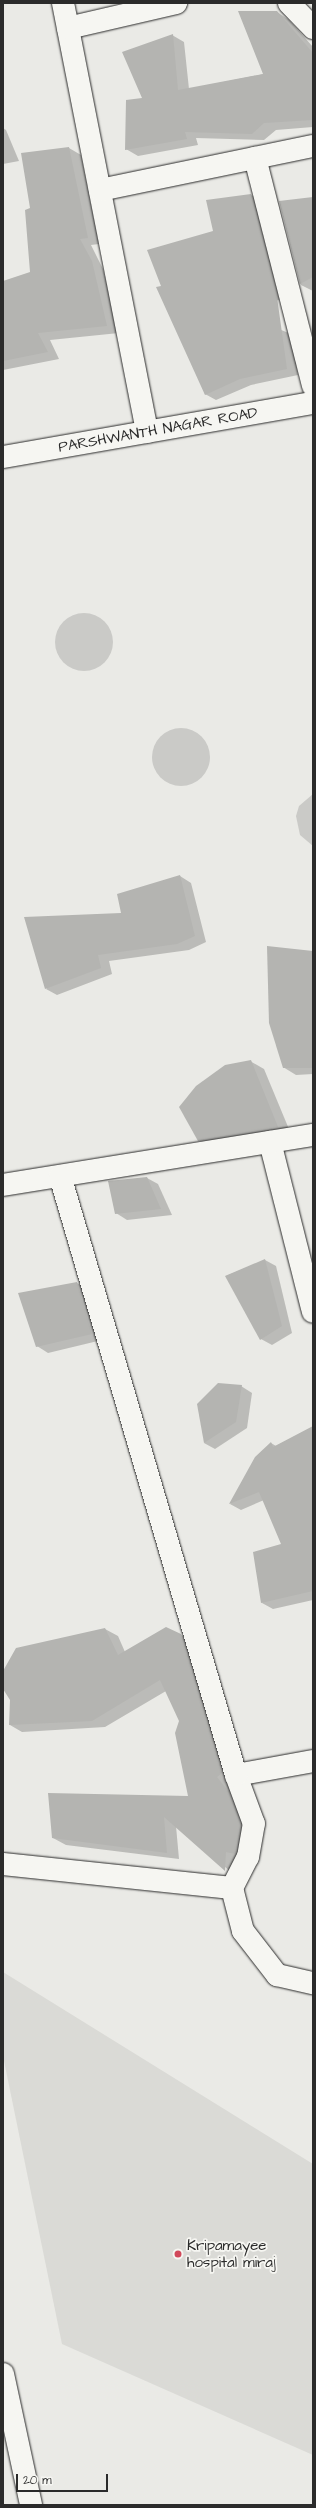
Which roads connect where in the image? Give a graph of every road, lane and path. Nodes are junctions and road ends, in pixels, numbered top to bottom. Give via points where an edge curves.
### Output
1 (64, 3) edge
2 (176, 3) edge
3 (289, 3) edge
4 (68, 28) junction
5 (313, 28) edge
6 (313, 146) edge
7 (255, 158) junction
8 (100, 190) junction
9 (313, 386) edge
10 (313, 404) edge
11 (147, 432) junction
12 (3, 457) edge
13 (313, 1135) edge
14 (270, 1142) junction
15 (60, 1176) junction
16 (3, 1185) edge
17 (313, 1312) edge
18 (313, 1761) edge
19 (236, 1775) junction
20 (3, 1864) edge
21 (232, 1888) junction
22 (313, 1983) edge
23 (3, 2374) edge
24 (31, 2505) edge

1 - 4 main road
2 - 4 main road
3 - 5 main road
4 - 8 main road
6 - 7 main road
7 - 8 main road
7 - 9 main road
8 - 11 main road
10 - 11 main road, PARSHWANTH NAGAR ROAD
11 - 12 main road, PARSHWANTH NAGAR ROAD
13 - 14 main road
14 - 15 main road
14 - 17 main road
15 - 16 main road
15 - 19 main road
18 - 19 main road
19 - 21 main road via 254,1824 248,1857
20 - 21 main road
21 - 22 main road via 244,1931 277,1975
23 - 24 main road

